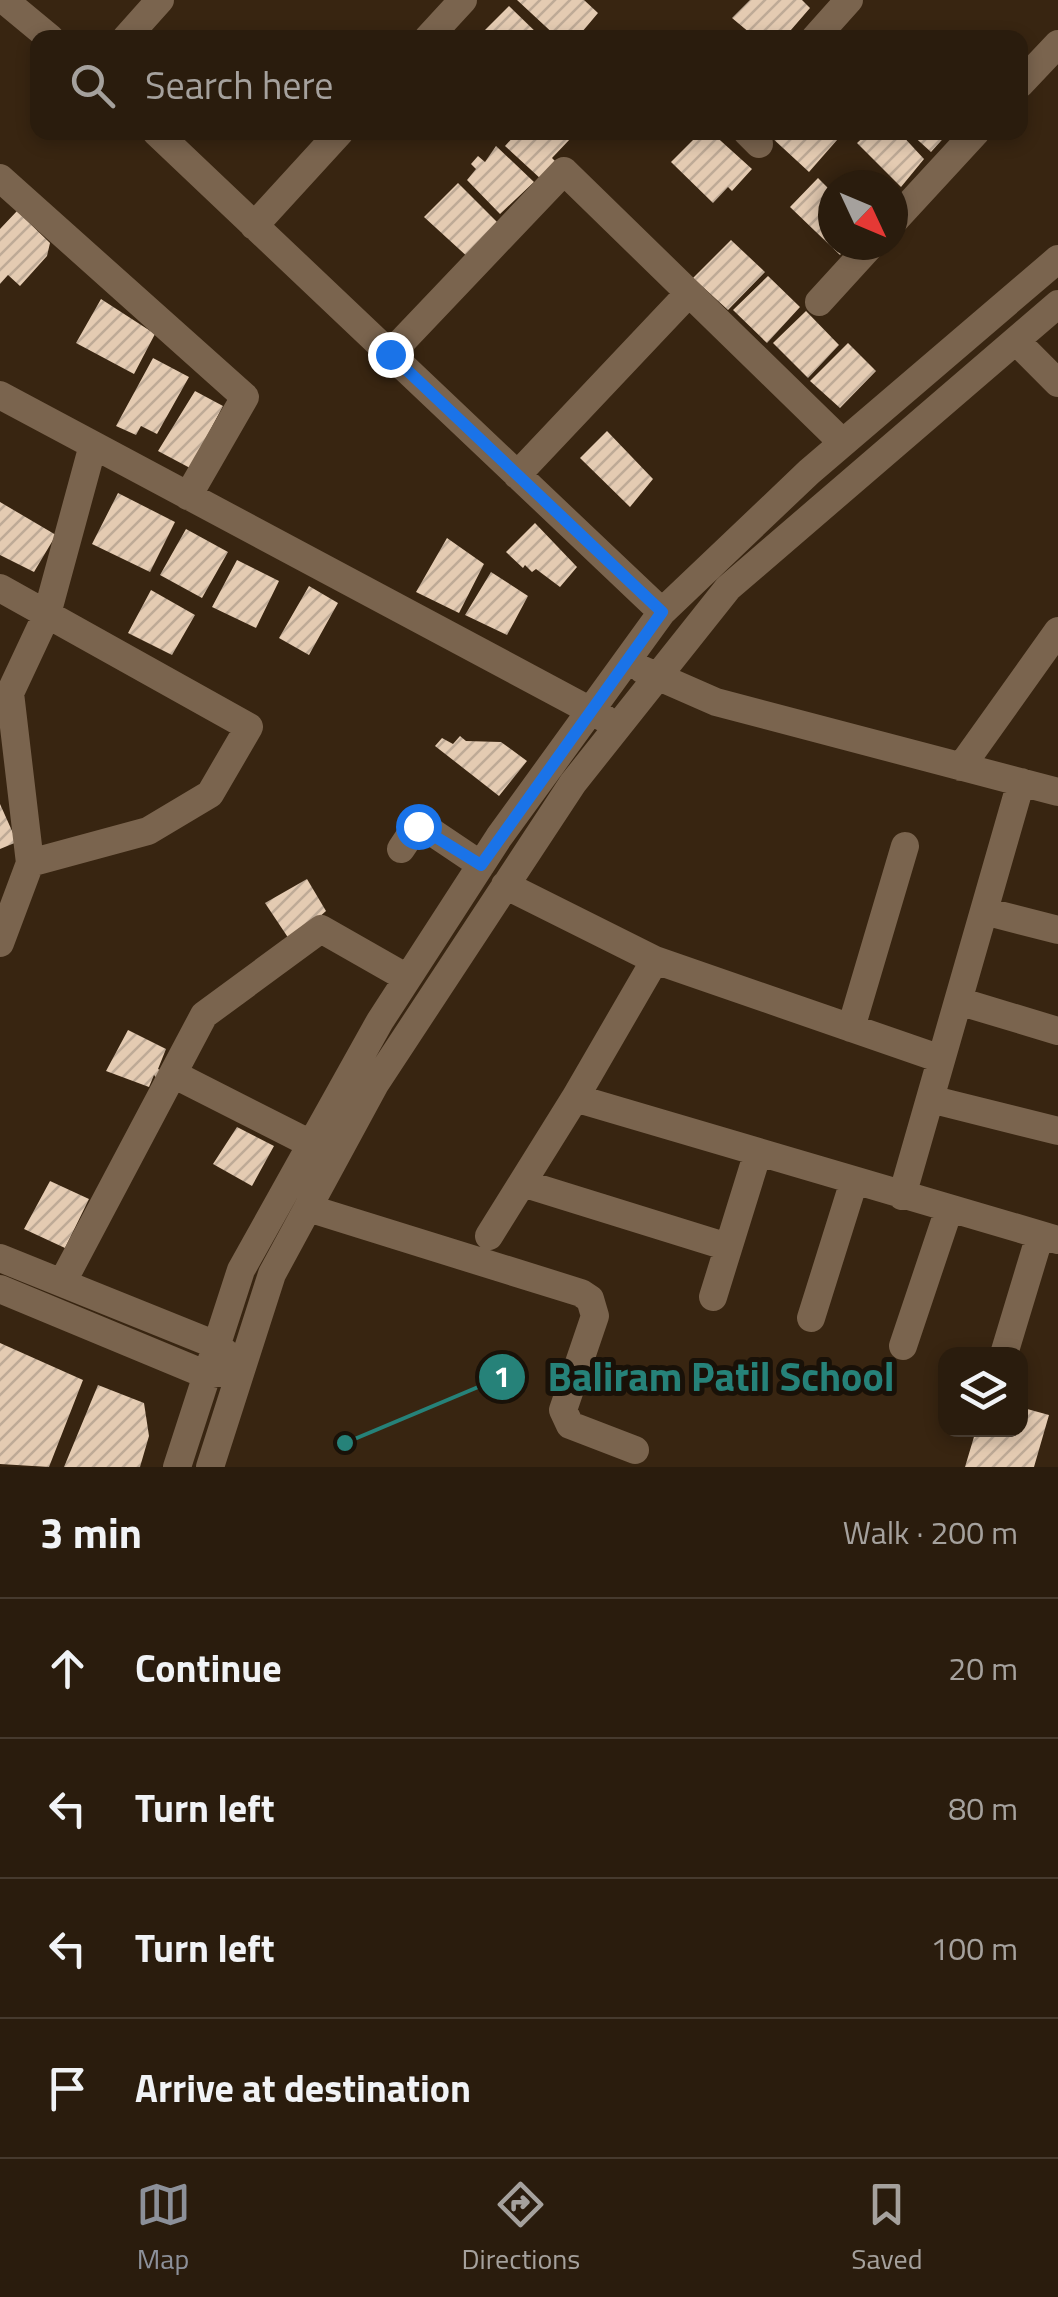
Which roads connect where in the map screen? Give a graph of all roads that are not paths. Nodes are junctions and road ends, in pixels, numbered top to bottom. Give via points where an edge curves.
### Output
1 (4, 0) edge
2 (160, 0) edge
3 (462, 0) edge
4 (849, 0) edge
5 (40, 30) edge
6 (133, 30) edge
7 (435, 30) edge
8 (822, 30) edge
9 (1058, 44) edge
10 (1028, 76) edge
11 (164, 140) edge
12 (333, 140) edge
13 (969, 140) edge
14 (0, 178) edge
15 (908, 206) edge
16 (254, 226) junction
17 (857, 260) edge
18 (1058, 260) edge
19 (689, 293) junction
20 (819, 302) dead end
21 (1058, 304) edge
22 (1016, 341) junction
23 (390, 354) junction
24 (1058, 383) edge
25 (0, 395) edge
26 (843, 443) junction
27 (93, 445) junction
28 (517, 475) junction
29 (188, 496) junction
30 (0, 588) edge
31 (662, 612) junction
32 (47, 614) junction
33 (1058, 631) edge
34 (626, 663) junction
35 (658, 677) junction
36 (5, 694) edge
37 (590, 710) junction
38 (619, 726) junction
39 (961, 767) junction
40 (1020, 782) junction
41 (1058, 792) edge
42 (905, 846) dead end
43 (400, 848) dead end
44 (481, 865) junction
45 (19, 870) edge
46 (505, 885) junction
47 (984, 911) junction
48 (1058, 930) edge
49 (0, 943) edge
50 (656, 960) junction
51 (407, 978) junction
52 (958, 1000) junction
53 (851, 1028) junction
54 (1058, 1030) edge
55 (941, 1059) junction
56 (172, 1074) junction
57 (575, 1098) junction
58 (930, 1099) junction
59 (1058, 1131) edge
60 (310, 1144) junction
61 (758, 1152) junction
62 (854, 1181) junction
63 (522, 1183) junction
64 (902, 1196) junction
65 (308, 1208) junction
66 (949, 1209) junction
67 (489, 1236) dead end
68 (1049, 1238) edge
69 (728, 1247) junction
70 (0, 1258) edge
71 (62, 1283) junction
72 (0, 1289) edge
73 (712, 1297) dead end
74 (812, 1318) dead end
75 (216, 1344) junction
76 (903, 1346) dead end
77 (1007, 1347) edge
78 (242, 1366) junction
79 (206, 1375) junction
80 (634, 1450) dead end
81 (177, 1467) edge
82 (210, 1467) edge

1 - 5 street
2 - 6 street
3 - 7 street
4 - 8 street
9 - 10 street
11 - 16 street
12 - 16 street
13 - 15 street
14 - 29 street via 245,397
16 - 23 street
17 - 20 street
18 - 26 street
19 - 23 street via 564,171
19 - 26 street
19 - 28 street
21 - 22 street
22 - 24 street
22 - 35 street via 728,588
23 - 28 street
25 - 27 street
26 - 31 street
27 - 29 street
27 - 32 street
28 - 31 street
29 - 37 street
30 - 32 street
31 - 34 street
32 - 36 street
32 - 45 street via 249,727 210,794 148,831
33 - 39 street
34 - 35 street
34 - 37 street
35 - 38 street
35 - 39 street via 716,702
36 - 45 street
37 - 38 street
37 - 44 street
38 - 46 street
39 - 40 street
40 - 41 street
40 - 47 street
42 - 53 street
43 - 44 street via 422,826
44 - 51 street
45 - 49 street
46 - 50 street
46 - 65 street via 375,1084
47 - 48 street
47 - 52 street
50 - 53 street
50 - 57 street
51 - 56 street via 321,928 204,1015
51 - 60 street
52 - 54 street
52 - 55 street
53 - 55 street
55 - 58 street
56 - 60 street
56 - 71 street
57 - 61 street
57 - 63 street
58 - 59 street
58 - 64 street
60 - 75 street via 241,1270
61 - 62 street
61 - 69 street
62 - 64 street
62 - 74 street
63 - 67 street
63 - 69 street
64 - 66 street
65 - 78 street via 272,1274
65 - 80 street via 590,1299 595,1316 565,1419
66 - 68 street
66 - 76 street
68 - 77 street
69 - 73 street
70 - 71 street
71 - 75 street
72 - 79 street
75 - 78 street
75 - 79 street
78 - 79 street
78 - 82 street
79 - 81 street

